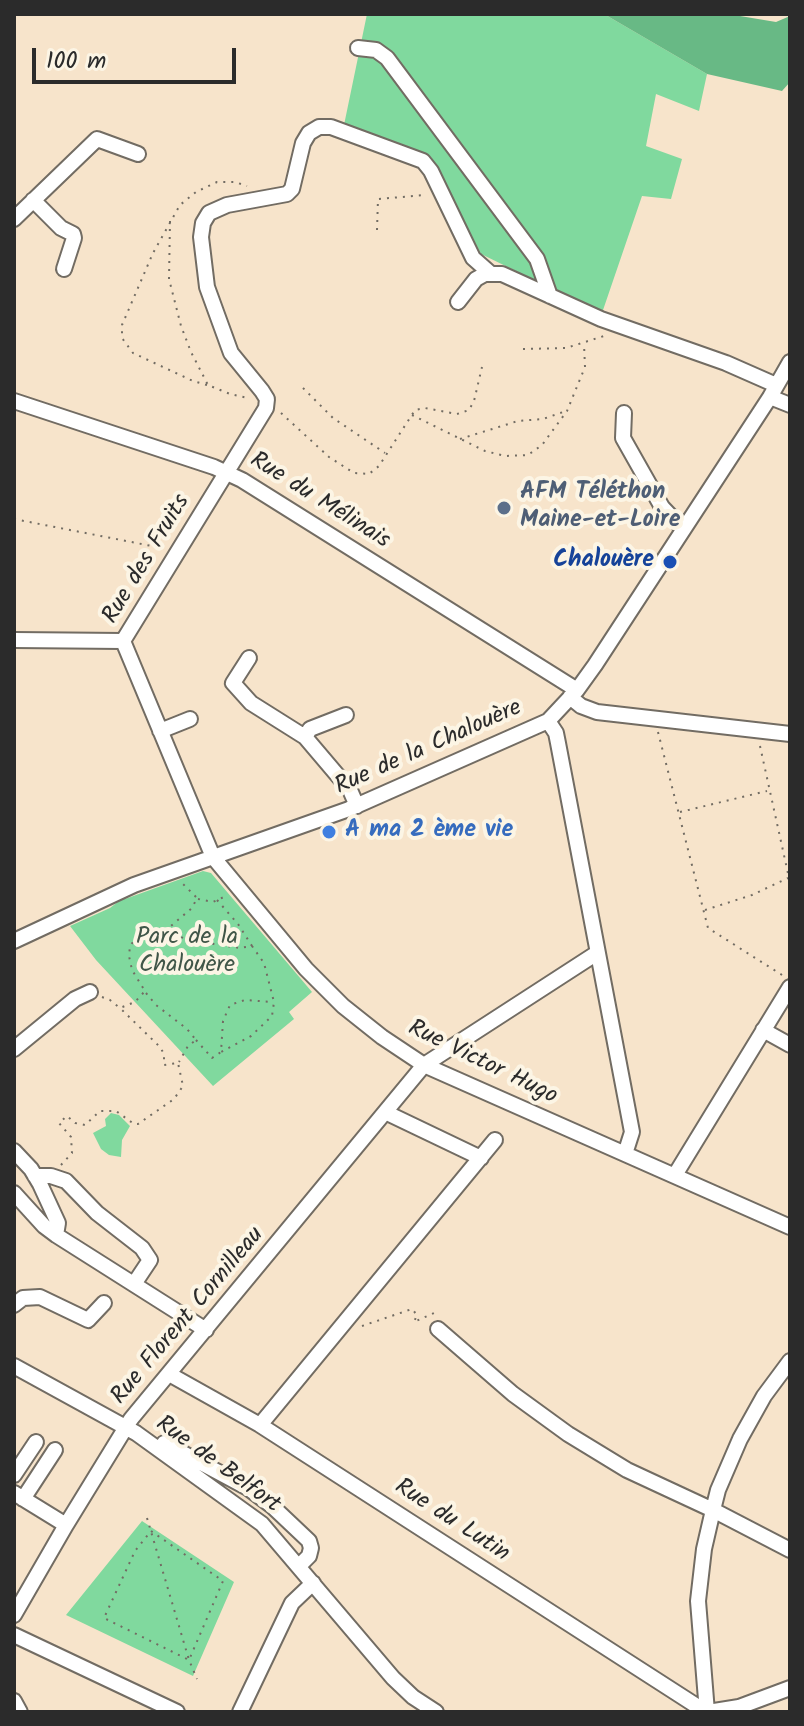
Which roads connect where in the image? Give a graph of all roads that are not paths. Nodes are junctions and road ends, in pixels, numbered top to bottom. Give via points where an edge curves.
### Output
1 (358, 48) dead end
2 (138, 154) dead end
3 (33, 200) junction
4 (14, 219) edge
5 (64, 269) dead end
6 (490, 273) junction
7 (550, 296) junction
8 (458, 302) dead end
9 (790, 362) edge
10 (773, 391) junction
11 (14, 401) edge
12 (790, 405) edge
13 (624, 413) dead end
14 (227, 472) junction
15 (683, 529) junction
16 (14, 640) edge
17 (123, 641) junction
18 (249, 658) dead end
19 (574, 693) junction
20 (346, 715) dead end
21 (190, 719) dead end
22 (548, 721) junction
23 (160, 731) junction
24 (789, 732) edge
25 (305, 737) junction
26 (357, 806) junction
27 (213, 857) junction
28 (14, 941) edge
29 (597, 953) junction
30 (787, 982) edge
31 (90, 992) road end
32 (763, 1030) junction
33 (790, 1045) edge
34 (14, 1049) edge
35 (424, 1065) junction
36 (387, 1113) junction
37 (495, 1140) dead end
38 (14, 1151) edge
39 (625, 1154) junction
40 (481, 1158) junction
41 (675, 1175) junction
42 (35, 1176) junction
43 (14, 1193) edge
44 (790, 1227) edge
45 (56, 1235) junction
46 (134, 1284) junction
47 (104, 1303) dead end
48 (14, 1305) edge
49 (434, 1326) road end
50 (206, 1330) junction
51 (790, 1361) edge
52 (14, 1366) edge
53 (169, 1374) junction
54 (260, 1425) junction
55 (126, 1428) junction
56 (36, 1442) dead end
57 (164, 1443) dead end
58 (55, 1450) dead end
59 (14, 1475) edge
60 (19, 1496) edge
61 (713, 1510) junction
62 (66, 1525) junction
63 (790, 1550) edge
64 (299, 1566) junction
65 (313, 1583) junction
66 (14, 1615) edge
67 (14, 1635) edge
68 (790, 1688) edge
69 (14, 1701) edge
70 (418, 1707) edge
71 (20, 1712) edge
72 (177, 1712) edge
73 (240, 1712) edge
74 (436, 1712) edge
75 (707, 1712) edge

1 - 7 street via 387,58 537,259
2 - 3 street via 97,139
3 - 4 street
3 - 5 street via 73,234
6 - 7 street
6 - 8 street via 476,279
6 - 14 street, Rue des Fruits via 473,258 423,161 331,127 309,133 287,194 227,205 209,213 203,223 207,287 231,353 267,399 264,414
7 - 10 street via 726,363
9 - 10 street, Rue de la Chalouère
10 - 12 street
10 - 15 street, Rue de la Chalouère
11 - 14 street, Rue du Mélinais
13 - 15 street via 623,438 662,507
14 - 17 street, Rue des Fruits
14 - 19 street, Rue du Mélinais
15 - 19 street, Rue de la Chalouère
16 - 17 street
17 - 23 street, Rue des Fruits
18 - 25 street via 233,683 251,703
19 - 22 street, Rue de la Chalouère
19 - 24 street, Rue du Mélinais via 581,706 597,712
20 - 25 street via 310,729
21 - 23 street
22 - 26 street, Rue de la Chalouère
22 - 29 street via 558,743
23 - 27 street, Rue des Fruits
25 - 26 street via 350,790
26 - 27 street, Rue de la Chalouère
27 - 28 street, Rue de la Chalouère via 134,885
27 - 35 street, Rue Victor Hugo via 330,994
29 - 35 street, Rue Florent Cornilleau
29 - 39 street via 632,1132
30 - 32 street
31 - 34 street
32 - 33 street
32 - 41 street
35 - 36 street, Rue Florent Cornilleau
35 - 39 street, Rue Victor Hugo
36 - 40 street
36 - 50 street, Rue Florent Cornilleau
37 - 40 street
38 - 42 street
39 - 41 street, Rue Victor Hugo
40 - 54 street
41 - 44 street, Rue Victor Hugo
42 - 45 street via 58,1223
42 - 46 street via 66,1181 142,1248 150,1260
43 - 45 street
45 - 46 street
46 - 50 street
47 - 48 street via 88,1320 40,1297 23,1298
49 - 61 street via 568,1434 627,1470
50 - 53 street, Rue Florent Cornilleau
51 - 61 street via 740,1439
52 - 55 street, Rue de Belfort
53 - 54 street, Rue du Lutin
53 - 55 street, Rue Florent Cornilleau
54 - 75 street, Rue du Lutin
55 - 62 street, Rue Florent Cornilleau
55 - 64 street, Rue de Belfort via 262,1524
56 - 59 street
57 - 64 street via 272,1506 309,1541 309,1556
58 - 60 street
60 - 62 street
61 - 63 street
61 - 75 street via 698,1601
62 - 66 street, Rue Florent Cornilleau
64 - 65 street, Rue de Belfort
65 - 70 street, Rue de Belfort
65 - 73 street via 292,1603
67 - 72 street
68 - 75 street via 739,1707
69 - 71 street
70 - 74 street, Rue de Belfort

